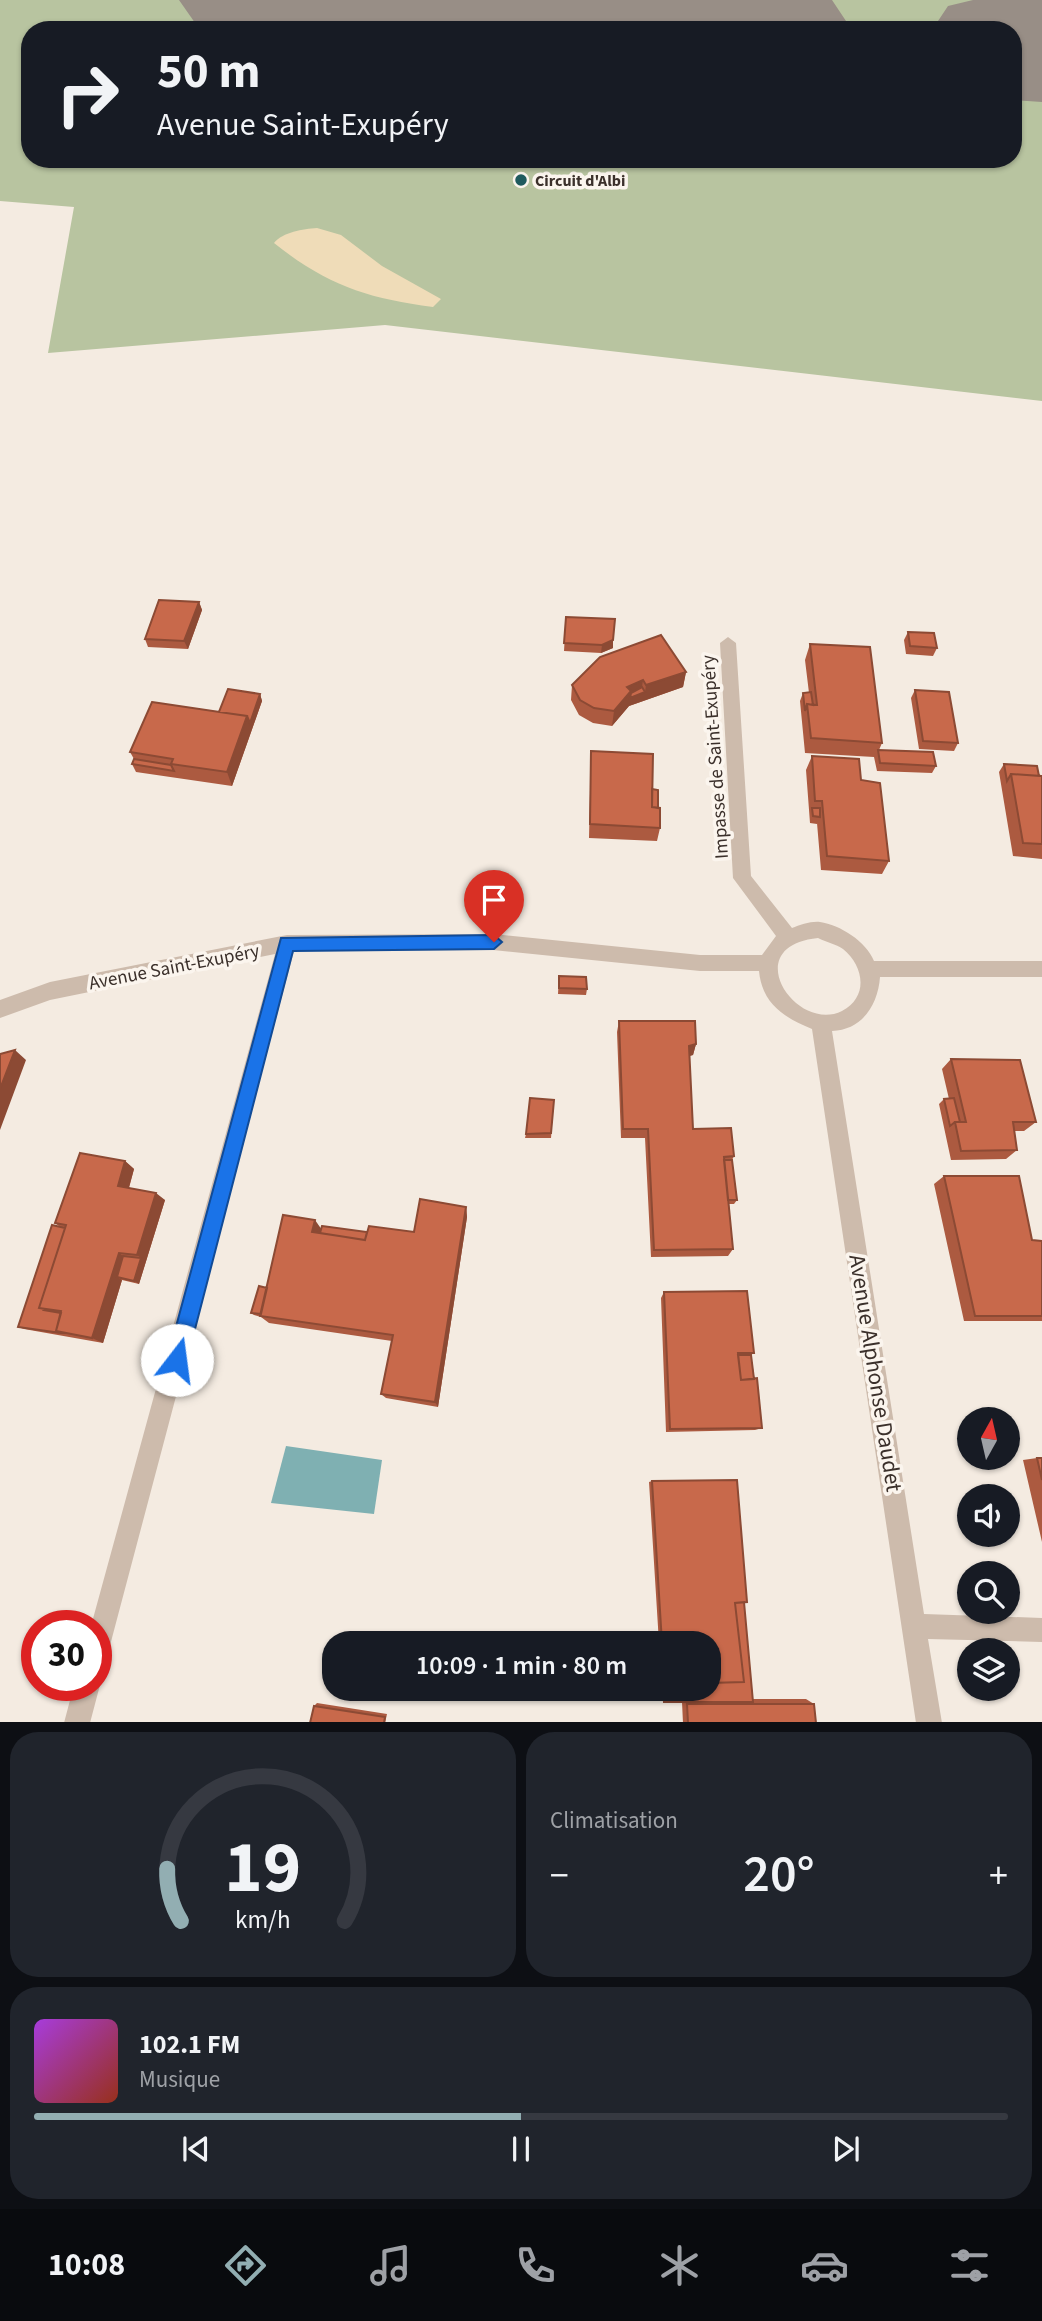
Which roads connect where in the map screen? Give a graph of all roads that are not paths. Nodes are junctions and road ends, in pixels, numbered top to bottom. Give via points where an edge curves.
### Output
1 (728, 643) dead end
2 (787, 936) junction
3 (286, 943) junction
4 (769, 963) junction
5 (870, 969) junction
6 (1042, 969) edge
7 (0, 1009) edge
8 (821, 1023) junction
9 (108, 1610) edge
10 (915, 1626) junction
11 (1042, 1630) edge
12 (83, 1701) edge
13 (77, 1722) edge
14 (929, 1722) edge

1 - 2 street, Impasse de Saint-Exupéry via 742,878
2 - 4 street
2 - 5 street via 819,930 835,934 863,955
3 - 4 street, Avenue Saint-Exupéry via 494,942 701,963
3 - 7 street, Avenue Saint-Exupéry via 50,991
3 - 9 street via 252,1084
4 - 8 street via 775,994 787,1008
5 - 6 street
5 - 8 street via 870,997 862,1009 837,1023
8 - 10 street, Avenue Alphonse Daudet
10 - 11 street
10 - 14 street, Avenue Alphonse Daudet
12 - 13 street

